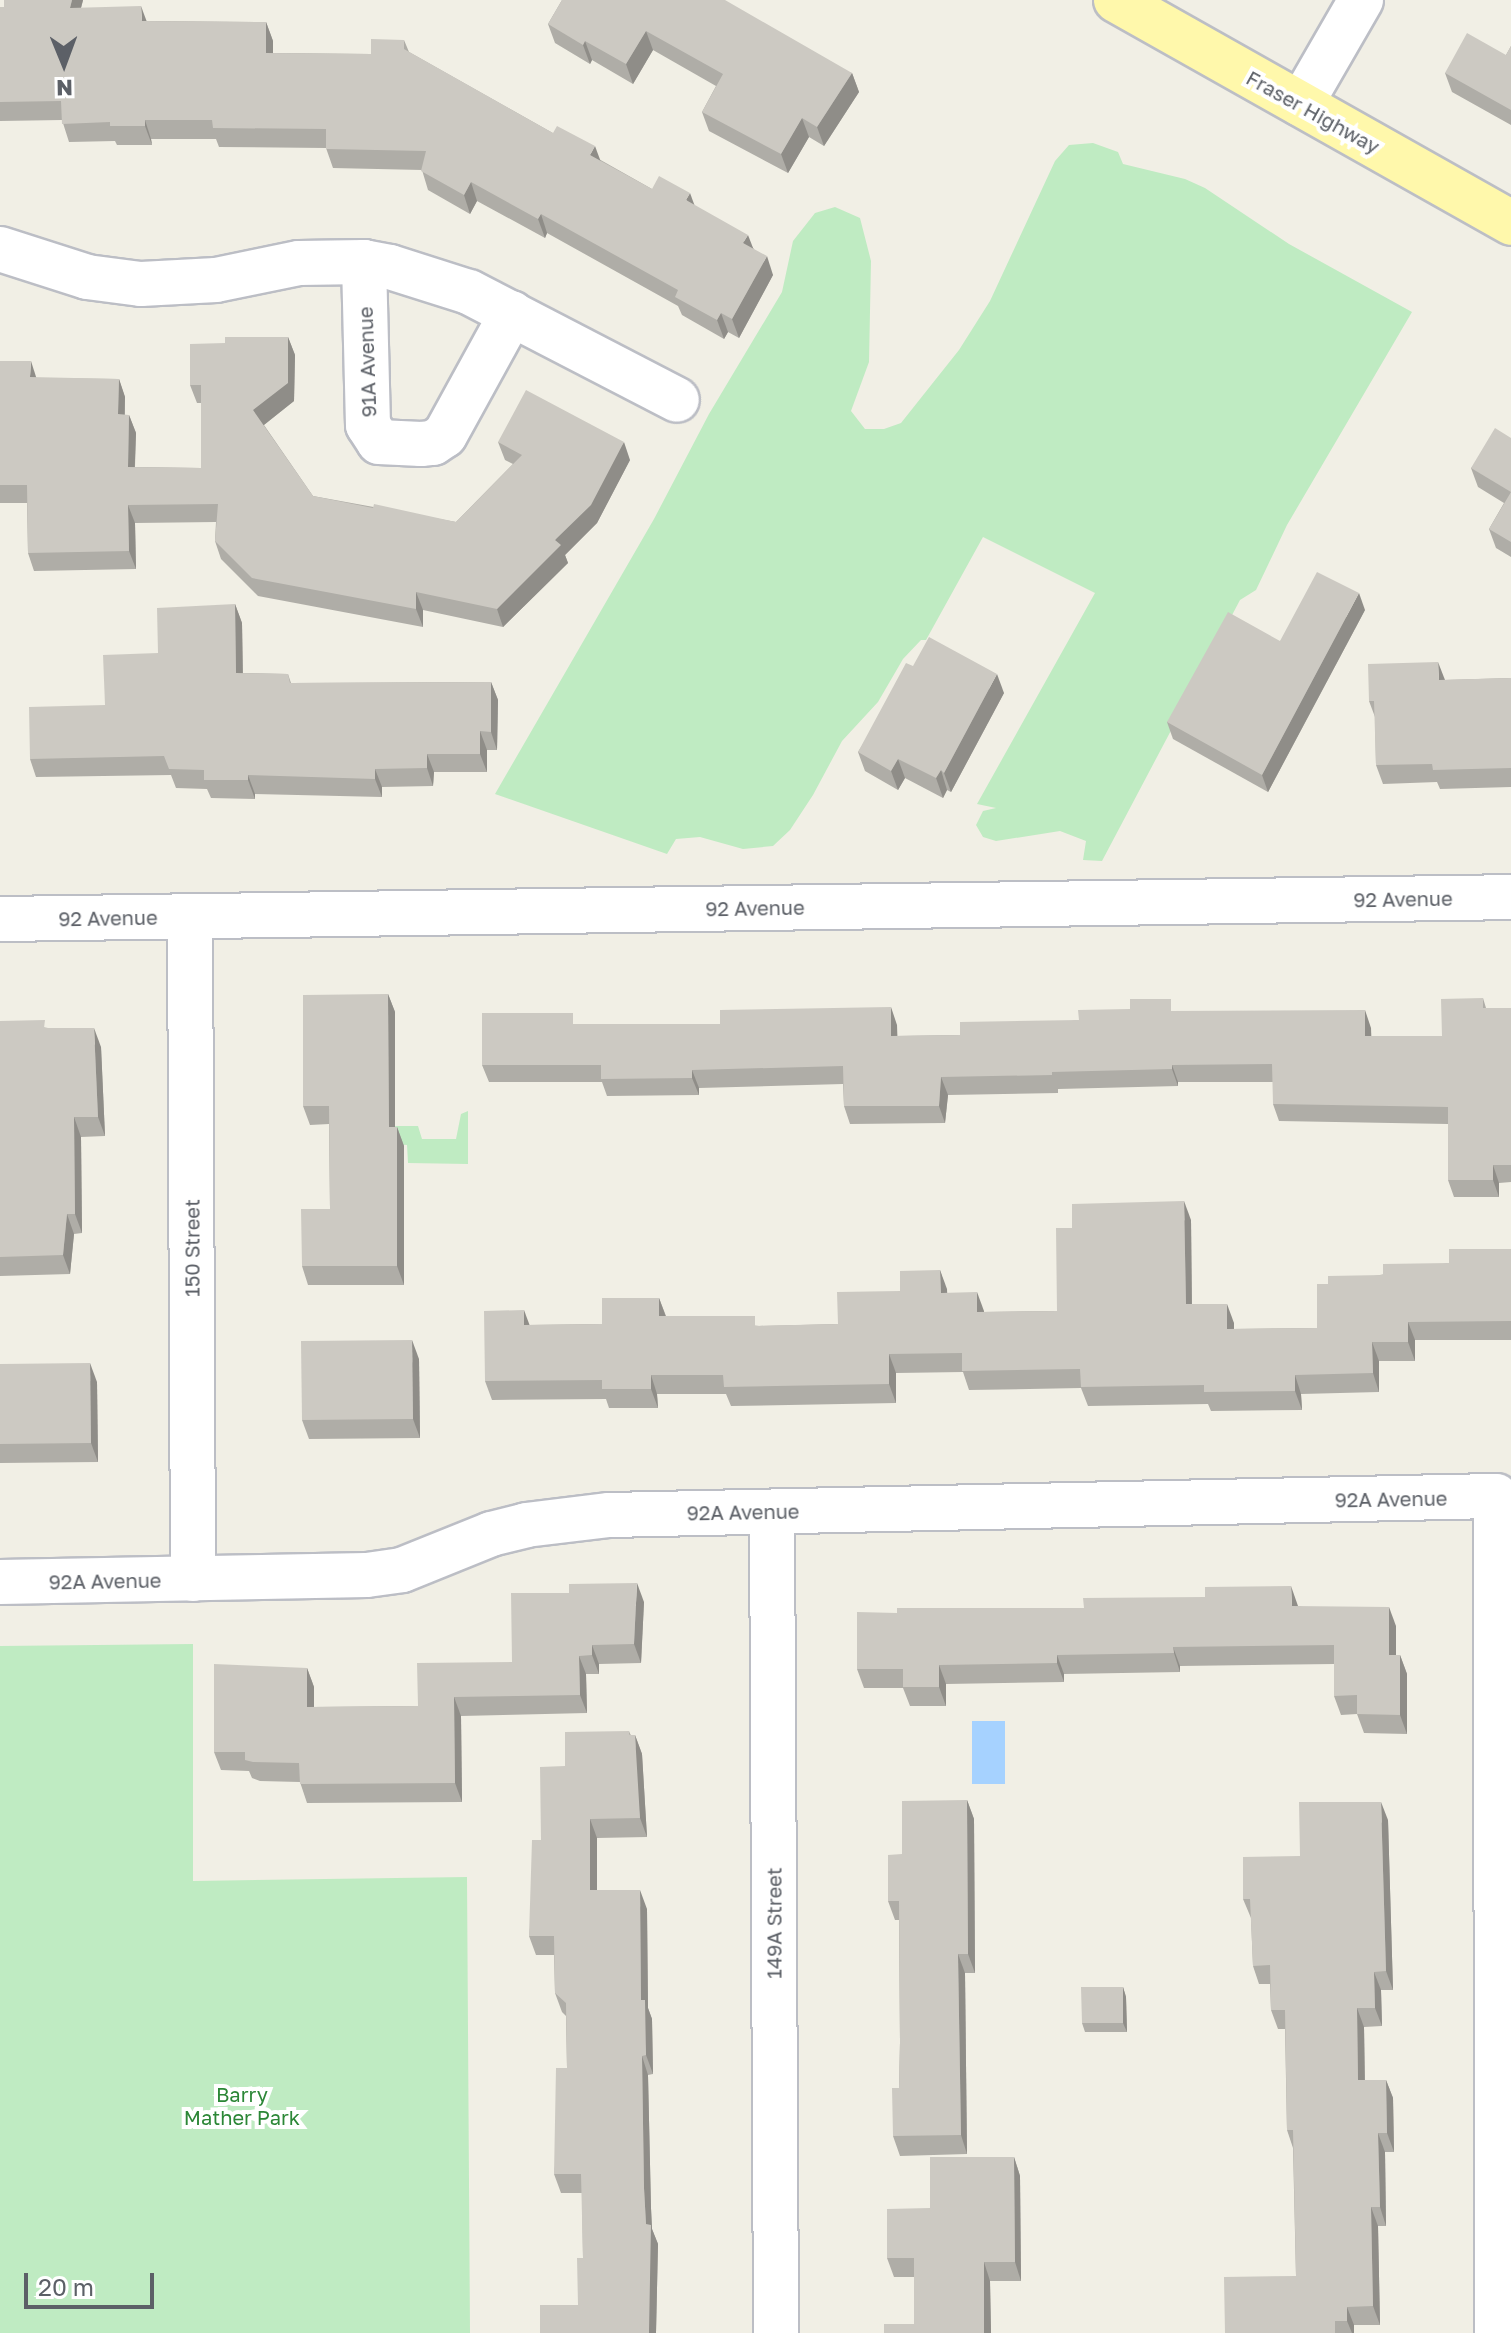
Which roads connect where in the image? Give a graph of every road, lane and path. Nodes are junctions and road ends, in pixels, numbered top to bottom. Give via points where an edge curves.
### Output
1 (1116, 0) edge
2 (1361, 0) edge
3 (1301, 104) junction
4 (1511, 223) edge
5 (0, 249) edge
6 (364, 262) junction
7 (512, 313) junction
8 (677, 400) dead end
9 (1511, 897) edge
10 (190, 916) junction
11 (0, 919) edge
12 (772, 1512) junction
13 (193, 1579) junction
14 (0, 1582) edge
15 (776, 2333) edge
16 (1497, 2333) edge

1 - 3 main road, Fraser Highway
2 - 3 street
3 - 4 main road, Fraser Highway
5 - 6 street via 87,277 141,284 216,280 299,263
6 - 7 street via 430,276
6 - 7 street, 91A Avenue via 368,425 379,442 433,443 445,435
7 - 8 street
9 - 10 street, 92 Avenue
10 - 11 street, 92 Avenue
10 - 13 street, 150 Street
12 - 13 street, 92A Avenue via 567,1518 491,1534 390,1572
12 - 15 street, 149A Street
12 - 16 street, 92A Avenue via 1496,1496
13 - 14 street, 92A Avenue

